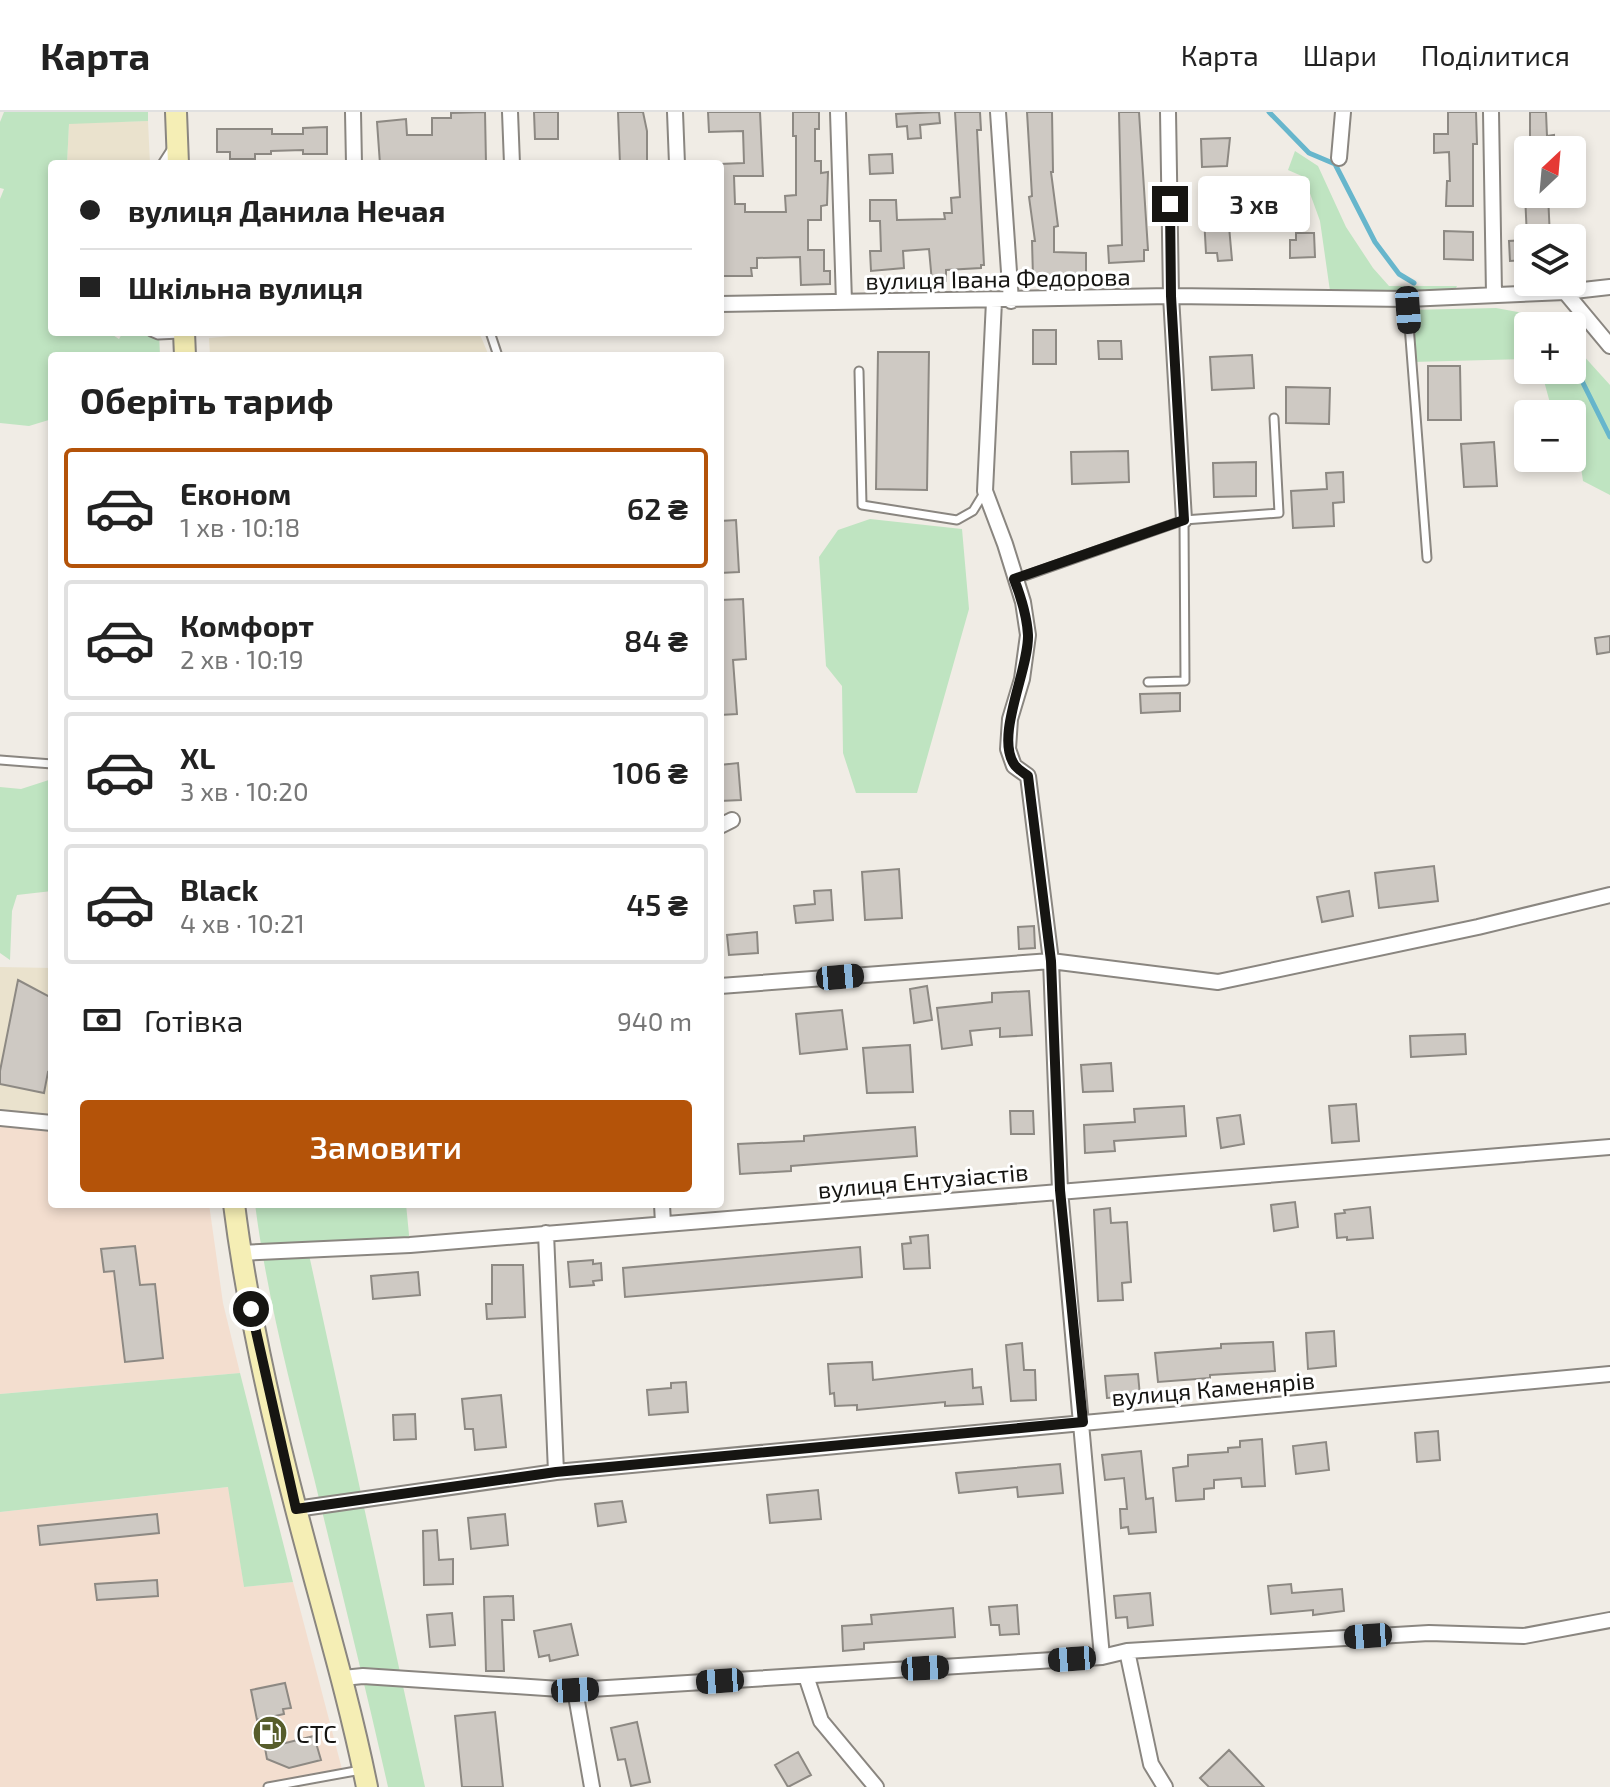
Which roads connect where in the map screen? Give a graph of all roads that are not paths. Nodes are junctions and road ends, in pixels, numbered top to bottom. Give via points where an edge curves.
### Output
1 (176, 112) edge
2 (353, 112) edge
3 (510, 112) edge
4 (675, 112) edge
5 (838, 112) edge
6 (998, 112) edge
7 (1168, 112) edge
8 (1343, 112) edge
9 (1491, 112) edge
10 (177, 142) junction
11 (1339, 158) dead end
12 (165, 160) edge
13 (178, 160) edge
14 (354, 160) edge
15 (512, 160) edge
16 (677, 160) edge
17 (1610, 287) edge
18 (1586, 290) edge
19 (1514, 293) edge
20 (1494, 294) junction
21 (1171, 296) junction
22 (1568, 296) edge
23 (1407, 299) junction
24 (994, 301) junction
25 (1011, 301) junction
26 (844, 302) junction
27 (724, 304) edge
28 (1610, 346) edge
29 (859, 371) dead end
30 (1274, 418) dead end
31 (985, 491) junction
32 (1184, 520) junction
33 (1427, 558) dead end
34 (1014, 579) junction
35 (1148, 682) dead end
36 (0, 760) edge
37 (48, 764) edge
38 (1610, 895) edge
39 (1051, 961) junction
40 (724, 986) edge
41 (0, 1118) edge
42 (48, 1123) edge
43 (1610, 1147) edge
44 (1060, 1190) junction
45 (234, 1208) edge
46 (662, 1208) edge
47 (663, 1224) junction
48 (546, 1233) junction
49 (240, 1253) junction
50 (1610, 1374) edge
51 (1083, 1422) junction
52 (556, 1472) junction
53 (296, 1509) junction
54 (1610, 1620) edge
55 (1127, 1651) junction
56 (1102, 1657) junction
57 (806, 1676) junction
58 (343, 1678) junction
59 (575, 1690) junction
60 (365, 1778) edge
61 (268, 1787) edge
62 (592, 1787) edge
63 (876, 1787) edge
64 (1165, 1787) edge

1 - 10 main road
2 - 14 street
3 - 15 street
4 - 16 street
5 - 26 street
6 - 25 street
7 - 21 street
8 - 11 street
9 - 20 street
10 - 12 lane
10 - 13 main road
17 - 18 street, вулиця Івана Федорова
19 - 20 street, вулиця Івана Федорова
20 - 23 street, вулиця Івана Федорова
21 - 23 street, вулиця Івана Федорова
21 - 25 street, вулиця Івана Федорова
21 - 32 street
22 - 28 street
23 - 33 lane
24 - 25 street, вулиця Івана Федорова
24 - 26 street, вулиця Івана Федорова
24 - 31 street
26 - 27 street, вулиця Івана Федорова
29 - 31 lane via 862,505 957,520 973,511
30 - 32 lane via 1279,513
31 - 34 street
32 - 34 lane
32 - 35 lane via 1185,681
34 - 39 street via 1028,635 1008,749 1014,766 1028,776
36 - 37 lane
38 - 39 street via 1218,982
39 - 40 street
39 - 44 street
41 - 42 street
43 - 44 street, вулиця Ентузіастів
44 - 47 street, вулиця Ентузіастів
44 - 51 street
45 - 49 main road
46 - 47 street
47 - 48 street, вулиця Ентузіастів
48 - 49 street, вулиця Ентузіастів
48 - 52 street
49 - 53 main road
50 - 51 street, вулиця Каменярів
51 - 52 street, вулиця Каменярів
51 - 56 street
52 - 53 street, вулиця Каменярів
53 - 58 main road
54 - 55 street via 1524,1636 1429,1633
55 - 56 street
55 - 64 street via 1151,1764
56 - 57 street
57 - 59 street
57 - 63 street via 821,1721
58 - 59 street
58 - 60 main road
59 - 62 street
60 - 61 lane

